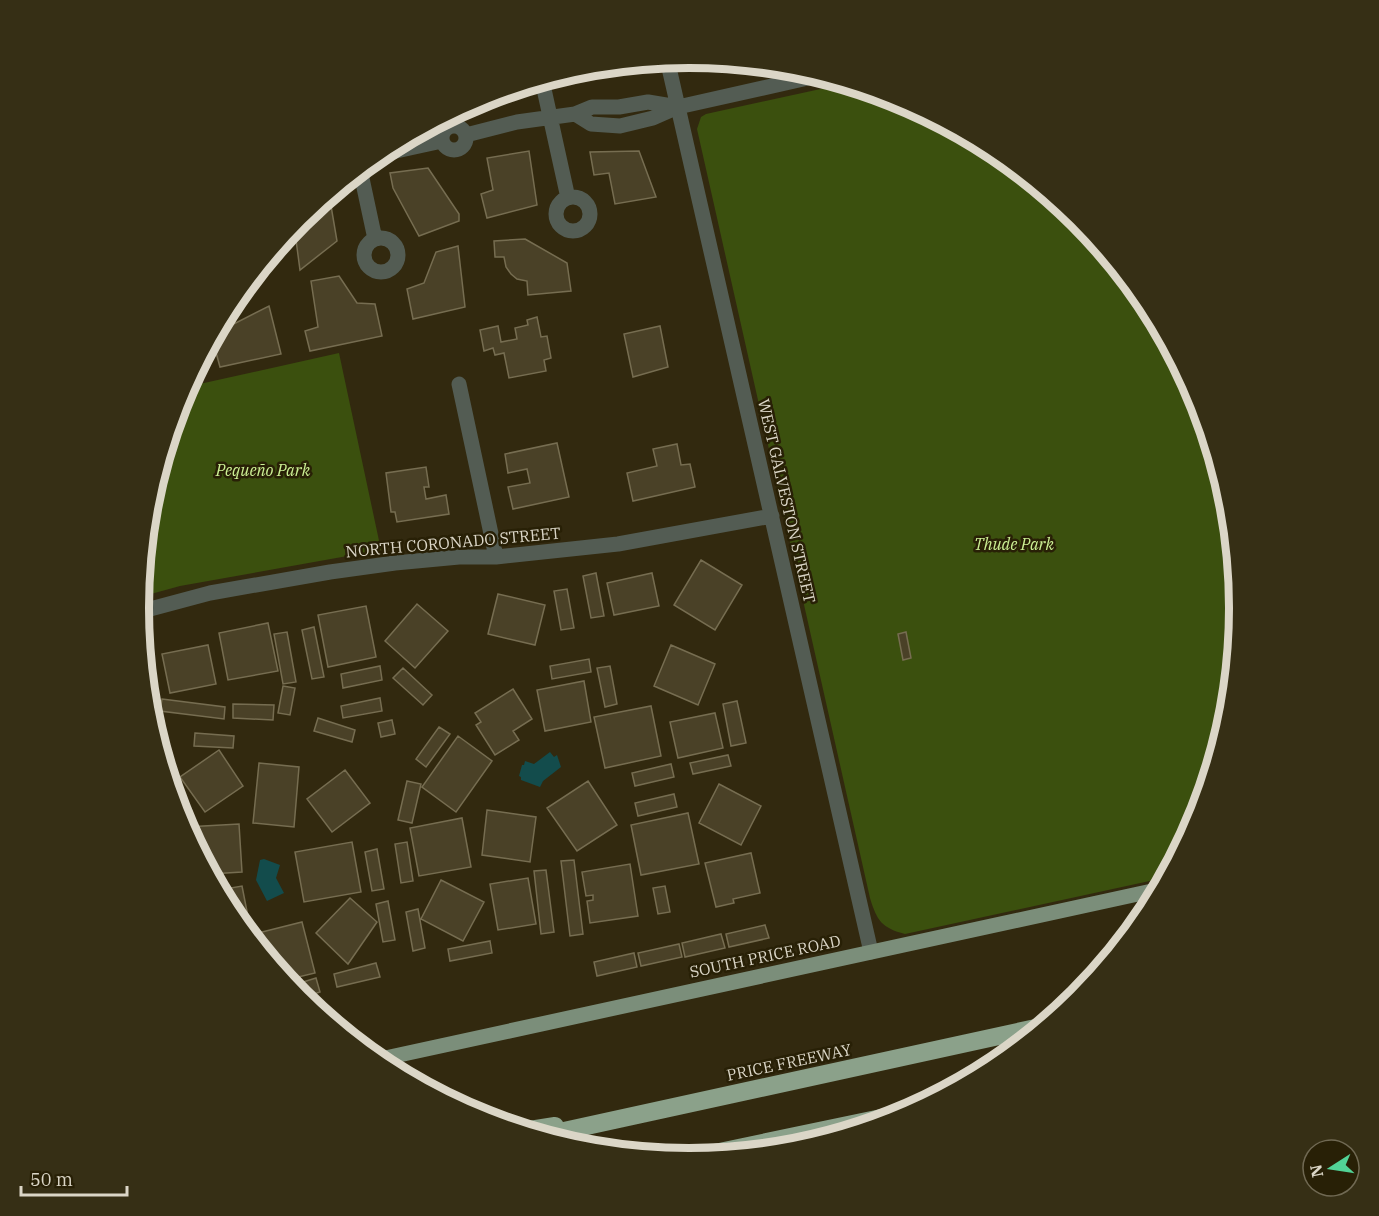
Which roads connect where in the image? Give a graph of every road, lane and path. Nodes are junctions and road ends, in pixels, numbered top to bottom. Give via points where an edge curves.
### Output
1 (669, 69) edge
2 (801, 79) edge
3 (544, 88) edge
4 (619, 107) junction
5 (678, 107) junction
6 (575, 114) junction
7 (551, 117) junction
8 (620, 126) junction
9 (404, 149) edge
10 (362, 178) edge
11 (568, 198) dead end
12 (375, 239) dead end
13 (459, 384) dead end
14 (772, 516) junction
15 (496, 557) junction
16 (149, 609) edge
17 (1149, 892) edge
18 (871, 952) junction
19 (1027, 1030) edge
20 (389, 1057) edge
21 (649, 1112) junction
22 (841, 1126) edge
23 (543, 1128) edge
24 (559, 1132) edge
25 (756, 1144) edge

1 - 5 street, WEST GALVESTON STREET
2 - 5 street
3 - 7 street
4 - 5 street via 648,102
4 - 6 street via 592,107
4 - 8 street
5 - 8 street
5 - 14 street, WEST GALVESTON STREET
6 - 7 street
6 - 8 street via 591,123
7 - 9 street via 466,135 465,144 459,149 451,150 442,141
7 - 11 street
10 - 12 street
13 - 15 street
14 - 15 street, NORTH CORONADO STREET via 618,544
14 - 18 street, WEST GALVESTON STREET
15 - 16 street, NORTH CORONADO STREET via 459,557 340,570 210,593
17 - 18 main road, SOUTH PRICE ROAD
18 - 20 main road, SOUTH PRICE ROAD
19 - 21 highway, PRICE FREEWAY
21 - 23 highway
21 - 24 highway, PRICE FREEWAY
22 - 25 highway

